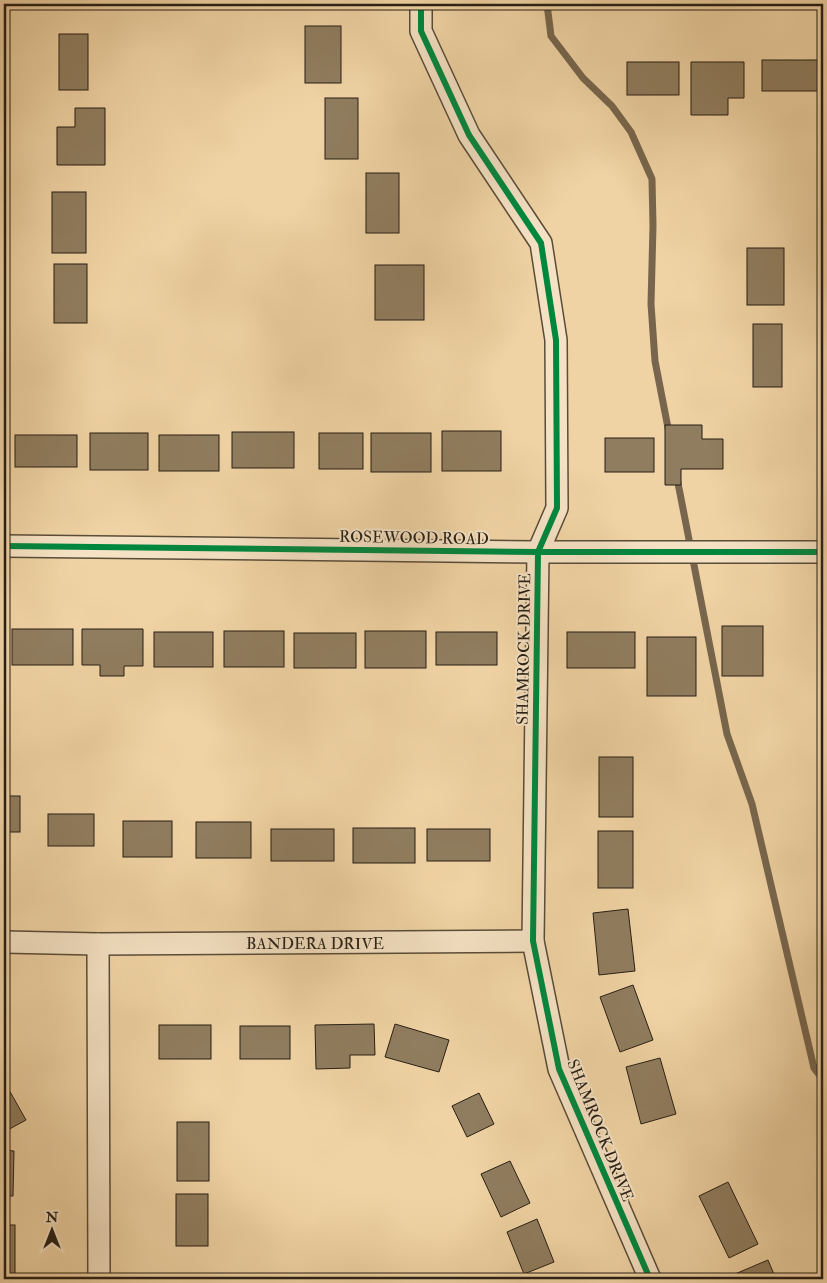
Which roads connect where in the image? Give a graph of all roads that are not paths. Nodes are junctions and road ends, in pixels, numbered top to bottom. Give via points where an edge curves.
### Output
1 (421, 4) edge
2 (4, 546) edge
3 (538, 552) junction
4 (823, 552) edge
5 (533, 941) junction
6 (4, 942) edge
7 (98, 944) junction
8 (99, 1279) edge
9 (650, 1279) edge

1 - 3 street, SHAMROCK DRIVE via 422,31 469,135 541,243 556,340 557,508
2 - 3 street, ROSEWOOD ROAD
3 - 4 street, ROSEWOOD ROAD
3 - 5 street, SHAMROCK DRIVE
5 - 7 street, BANDERA DRIVE
5 - 9 street, SHAMROCK DRIVE via 559,1069
6 - 7 street, BANDERA DRIVE
7 - 8 street

